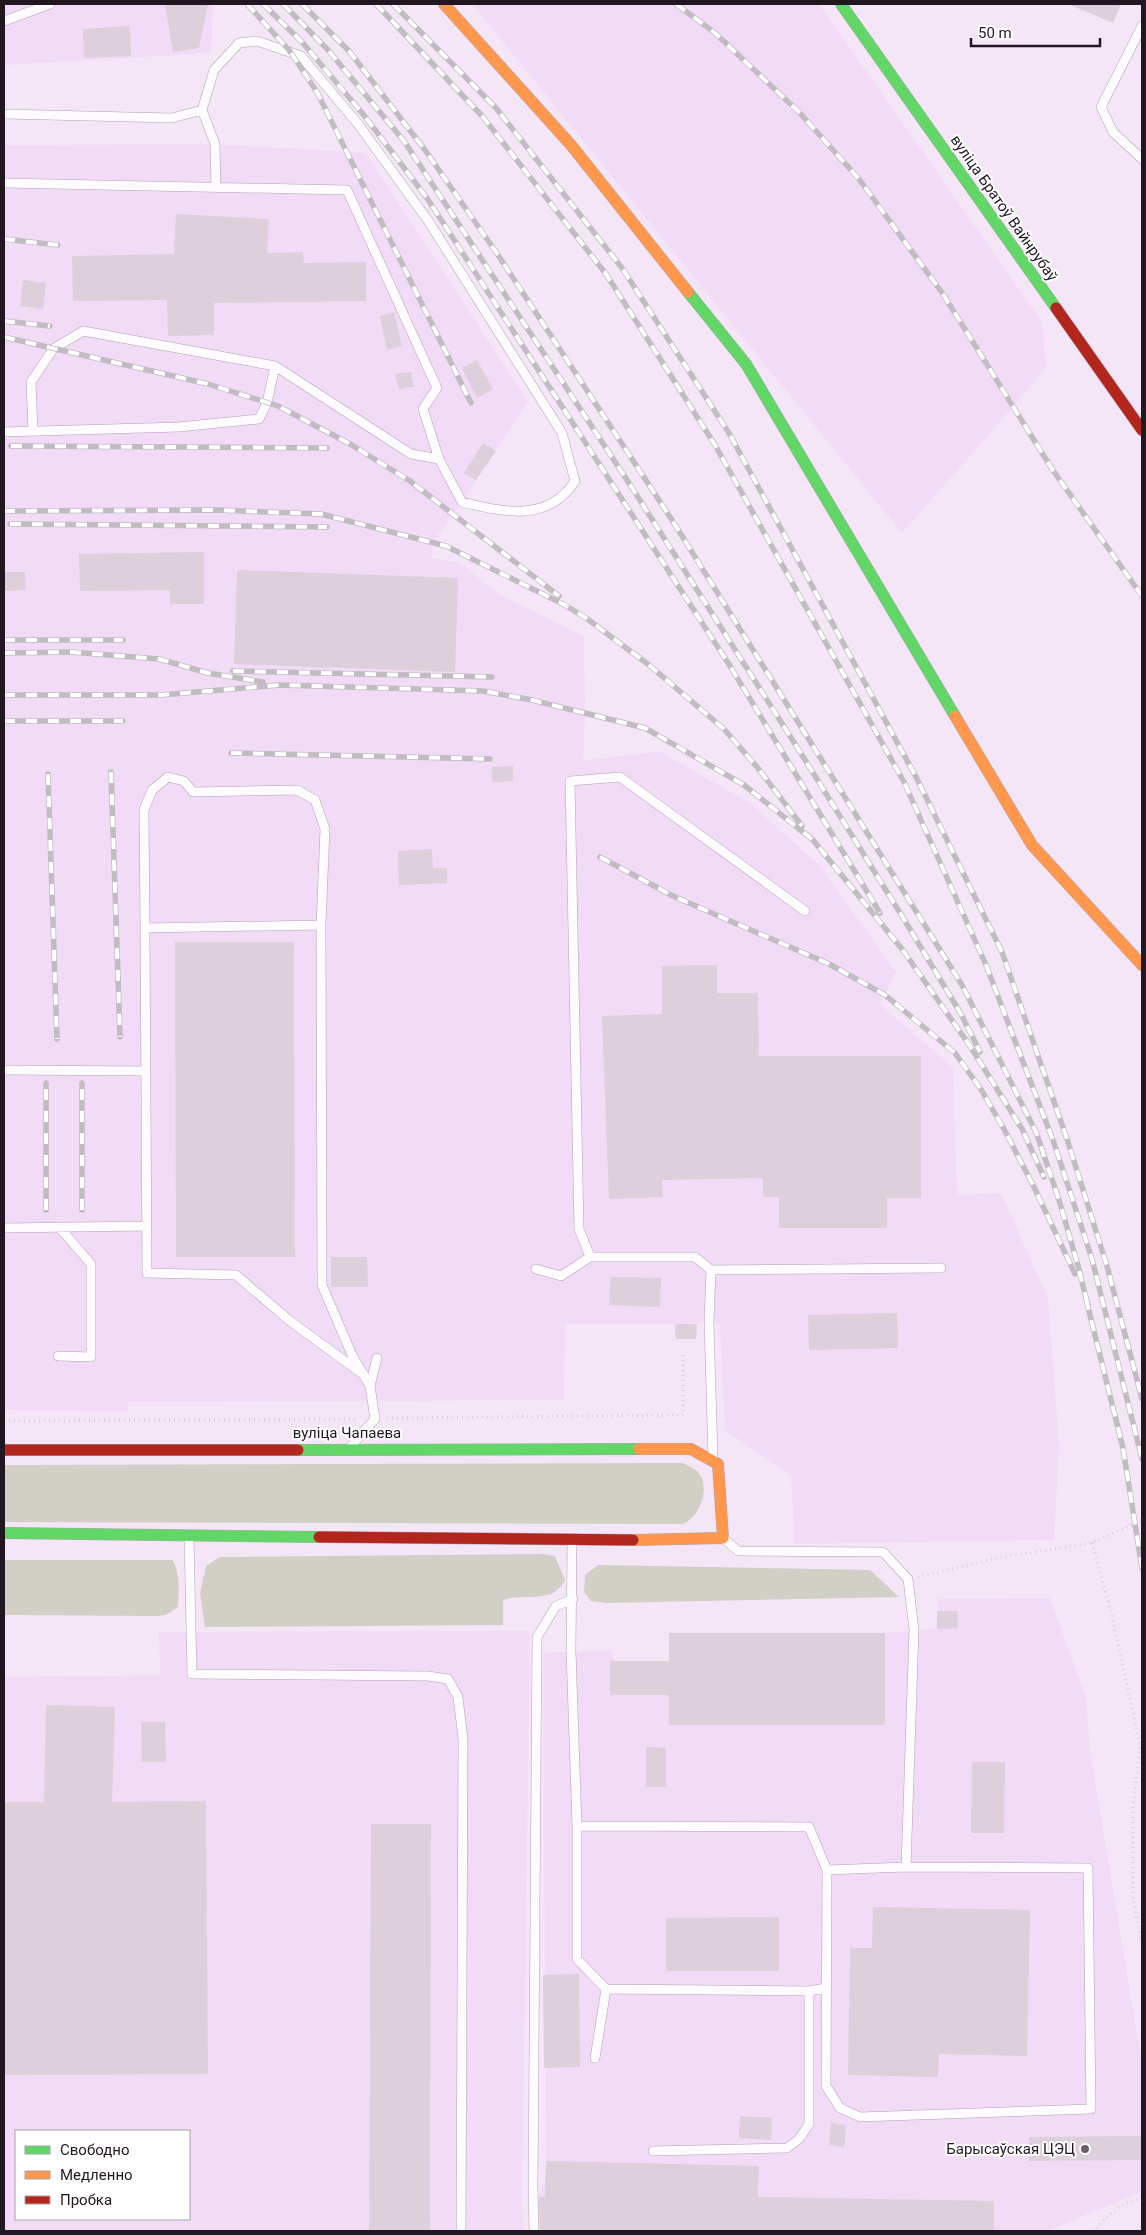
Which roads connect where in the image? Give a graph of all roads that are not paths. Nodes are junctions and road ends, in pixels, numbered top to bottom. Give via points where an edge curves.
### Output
1 (50, 4) edge
2 (444, 4) edge
3 (841, 4) edge
4 (4, 21) edge
5 (1142, 26) edge
6 (202, 110) junction
7 (4, 114) edge
8 (1142, 159) edge
9 (4, 183) edge
10 (216, 188) junction
11 (275, 366) junction
12 (1142, 430) edge
13 (33, 431) junction
14 (4, 432) edge
15 (439, 459) junction
16 (805, 911) dead end
17 (321, 925) junction
18 (145, 928) junction
19 (1142, 965) edge
20 (4, 1070) edge
21 (146, 1071) junction
22 (146, 1226) junction
23 (60, 1227) junction
24 (4, 1228) edge
25 (590, 1257) junction
26 (941, 1268) dead end
27 (536, 1269) dead end
28 (711, 1270) junction
29 (58, 1356) dead end
30 (377, 1358) dead end
31 (364, 1376) junction
32 (370, 1386) junction
33 (350, 1448) junction
34 (4, 1450) edge
35 (713, 1461) junction
36 (4, 1534) edge
37 (188, 1534) junction
38 (723, 1538) junction
39 (572, 1541) junction
40 (573, 1599) junction
41 (576, 1826) junction
42 (906, 1866) junction
43 (827, 1870) junction
44 (826, 1988) junction
45 (606, 1989) junction
46 (809, 1991) junction
47 (595, 2058) dead end
48 (652, 2151) dead end
49 (461, 2231) edge
50 (534, 2231) edge

1 - 4 lane
2 - 19 street via 571,145 746,364 1032,845
3 - 12 street, вуліца Братоў Вайнрубаў
5 - 8 lane via 1101,107 1113,132
6 - 7 lane via 172,118
6 - 10 lane via 215,144
6 - 15 lane via 214,70 238,43 258,41 301,56 358,124 429,222 562,434 574,481 567,493 534,512 496,510 462,502
9 - 10 lane
10 - 15 lane via 347,190 437,388 423,409
11 - 13 lane via 267,403 259,419 179,427
11 - 13 lane via 83,331 53,349 31,382
11 - 15 lane via 411,454
13 - 14 lane
16 - 25 lane via 620,778 570,781 579,1229
17 - 18 lane
17 - 18 lane via 325,829 316,800 297,790 193,792 184,781 168,777 152,790 144,810
17 - 31 lane via 322,1285
18 - 21 lane
20 - 21 lane
21 - 22 lane
22 - 23 lane
22 - 31 lane via 147,1273 236,1275 290,1321
23 - 24 lane
23 - 29 lane via 90,1264 92,1357
25 - 27 lane via 561,1276
25 - 28 lane via 695,1257
26 - 28 lane
28 - 35 lane
30 - 32 lane
31 - 32 lane
32 - 33 lane via 375,1419
33 - 34 street, вуліца Чапаева
33 - 35 street, вуліца Чапаева via 691,1449
35 - 38 street via 718,1464
36 - 37 street
37 - 39 street
37 - 49 lane via 192,1674 428,1676 448,1679 458,1697 463,1739
38 - 39 street
38 - 42 lane via 738,1551 883,1552 908,1579 914,1630
39 - 40 lane
40 - 41 lane via 571,1651
40 - 50 lane via 556,1606 537,1637
41 - 43 lane via 809,1827
41 - 45 lane via 577,1959
42 - 43 lane
42 - 44 lane via 1088,1868 1091,2109 860,2118 840,2108 826,2086
43 - 44 lane
44 - 46 lane
45 - 46 lane
45 - 47 lane
46 - 48 lane via 809,2124 799,2139 787,2148

